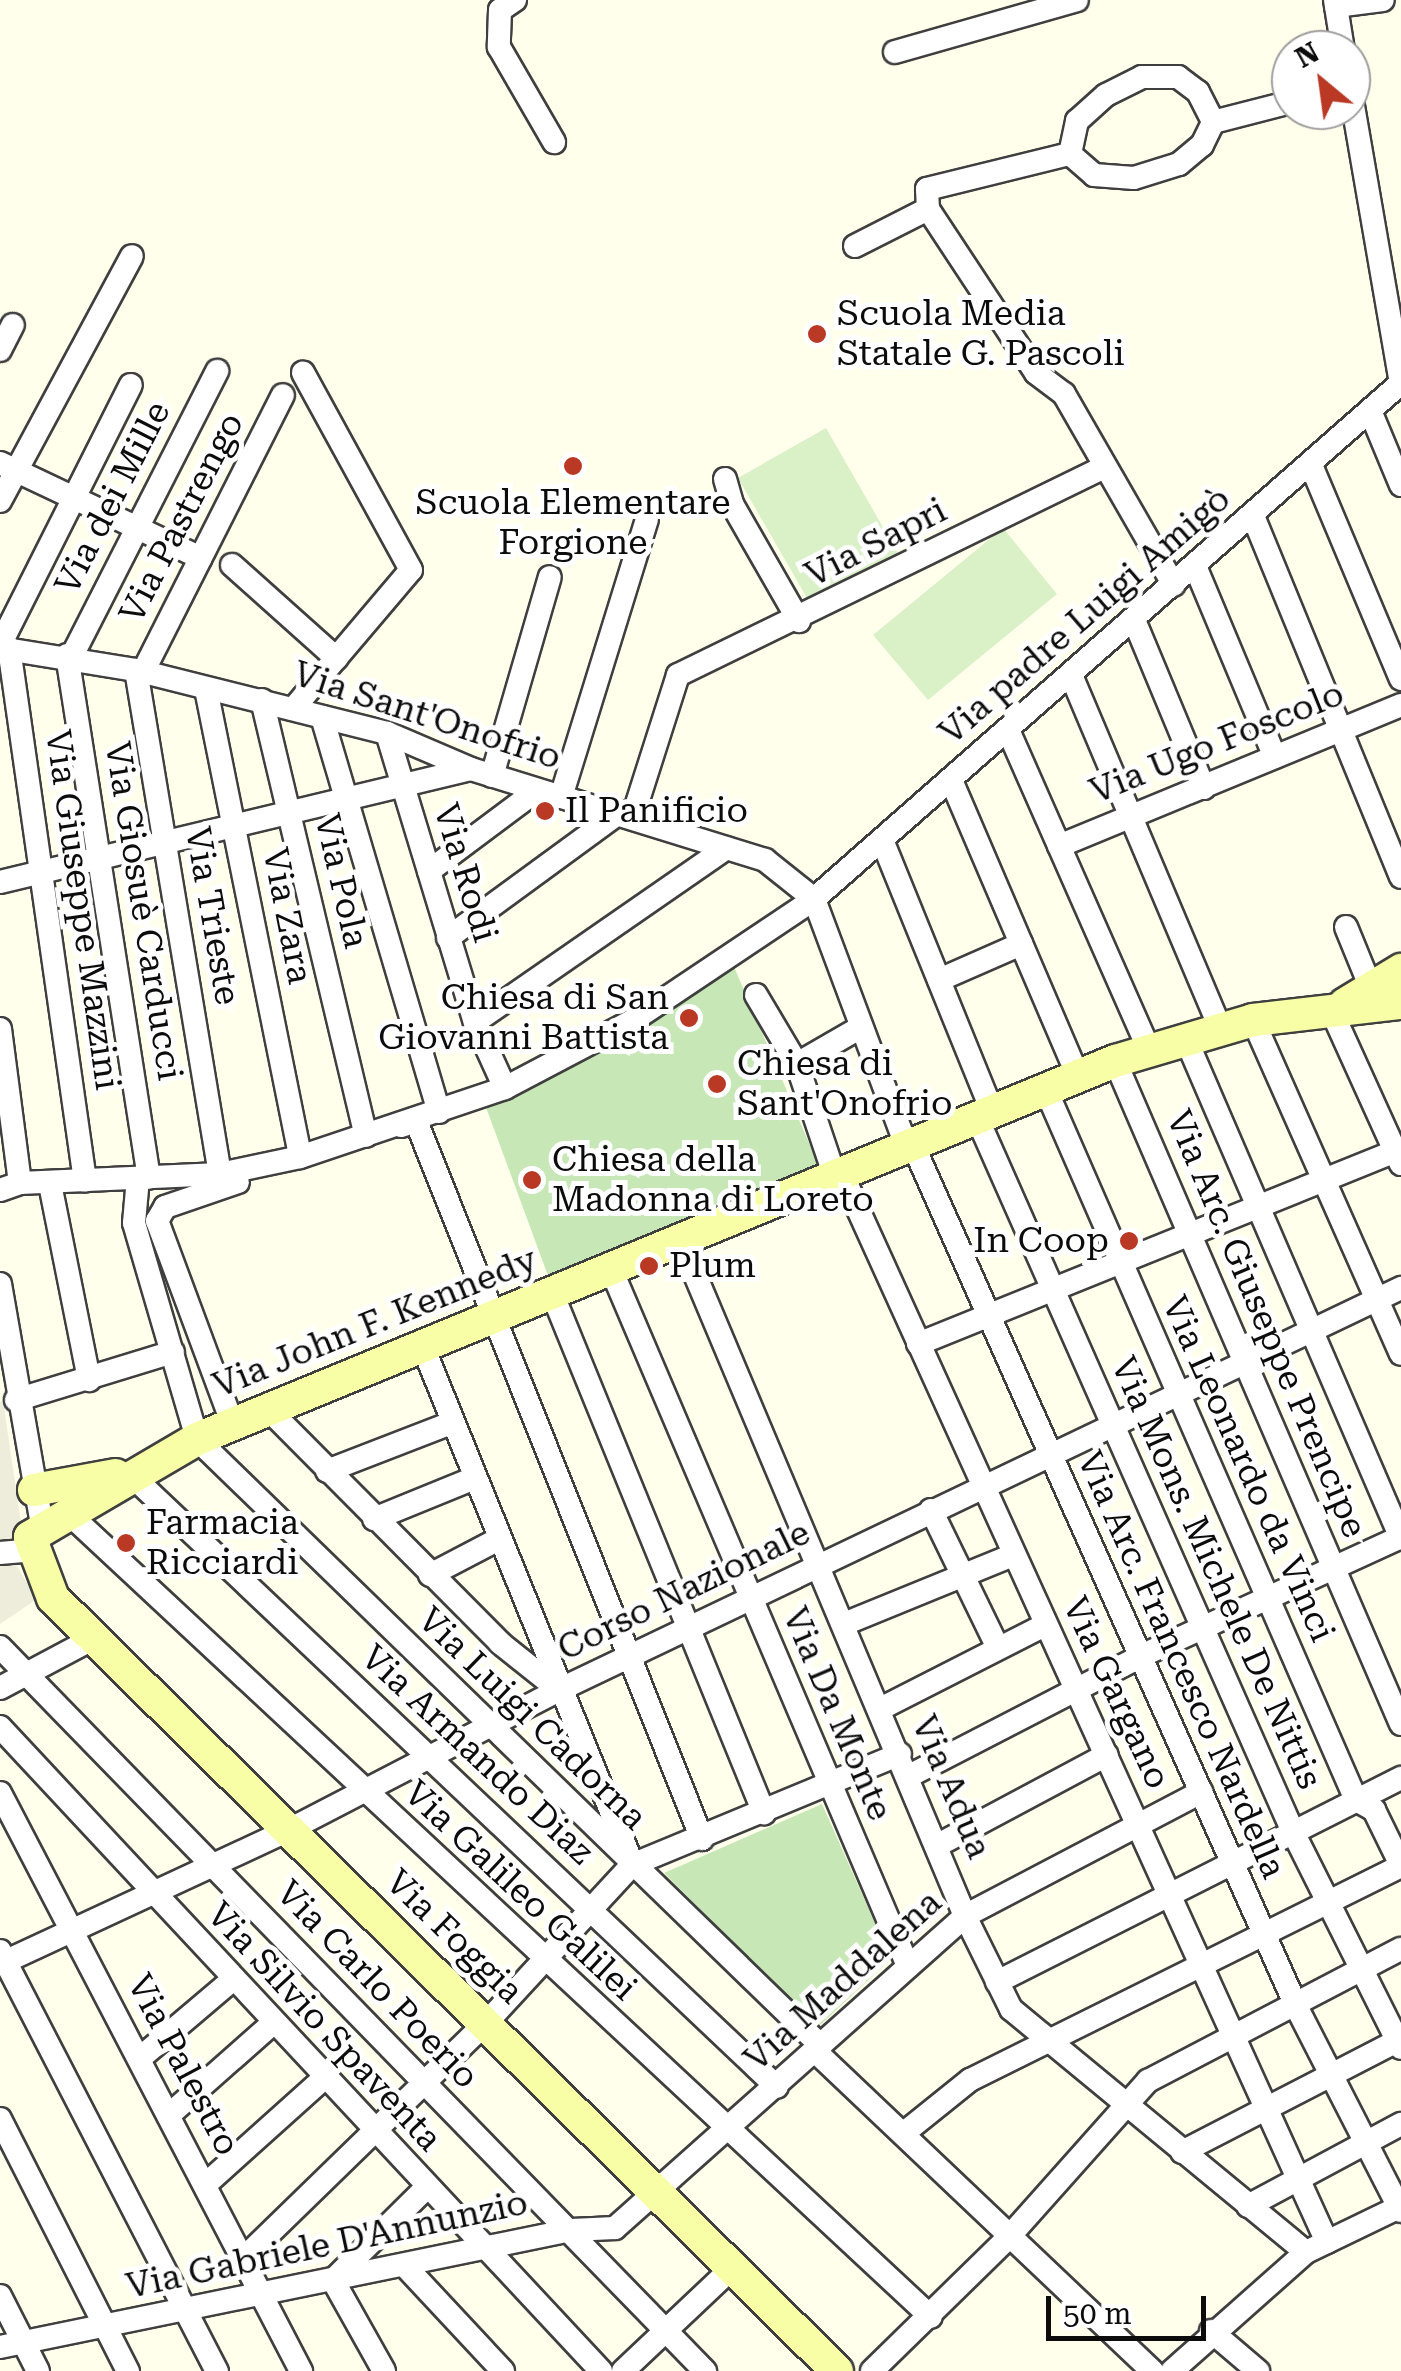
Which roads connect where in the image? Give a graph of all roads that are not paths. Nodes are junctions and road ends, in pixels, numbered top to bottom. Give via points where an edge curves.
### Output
1 (515, 0) edge
2 (1077, 0) edge
3 (1383, 0) edge
4 (1335, 3) edge
5 (1340, 30) edge
6 (895, 52) dead end
7 (1271, 107) edge
8 (1213, 122) junction
9 (1357, 130) edge
10 (554, 142) dead end
11 (1070, 154) junction
12 (928, 209) junction
13 (855, 246) dead end
14 (132, 256) dead end
15 (13, 325) dead end
16 (0, 350) edge
17 (217, 370) dead end
18 (303, 373) dead end
19 (1401, 382) edge
20 (131, 384) dead end
21 (283, 395) dead end
22 (1371, 413) junction
23 (1312, 465) junction
24 (8, 467) edge
25 (1104, 467) junction
26 (725, 479) dead end
27 (1401, 485) edge
28 (74, 498) junction
29 (0, 502) edge
30 (1253, 516) junction
31 (648, 519) dead end
32 (137, 529) junction
33 (201, 558) junction
34 (232, 566) dead end
35 (1195, 566) junction
36 (550, 577) dead end
37 (1174, 585) junction
38 (1134, 620) junction
39 (800, 621) junction
40 (3, 647) edge
41 (70, 656) junction
42 (336, 658) junction
43 (140, 671) junction
44 (1072, 675) junction
45 (1401, 680) edge
46 (206, 688) junction
47 (262, 700) junction
48 (1401, 705) edge
49 (293, 709) junction
50 (322, 717) junction
51 (1008, 730) junction
52 (1340, 731) junction
53 (387, 733) junction
54 (1275, 757) junction
55 (481, 772) junction
56 (951, 780) junction
57 (400, 786) junction
58 (1204, 788) junction
59 (536, 791) junction
60 (560, 797) junction
61 (344, 801) junction
62 (288, 814) junction
63 (627, 814) junction
64 (1132, 817) junction
65 (234, 828) junction
66 (882, 840) junction
67 (164, 844) junction
68 (1060, 846) junction
69 (726, 848) junction
70 (100, 859) junction
71 (430, 871) junction
72 (42, 873) junction
73 (1401, 877) edge
74 (0, 882) edge
75 (814, 900) junction
76 (1346, 927) dead end
77 (448, 938) junction
78 (1021, 944) junction
79 (1401, 970) edge
80 (939, 980) junction
81 (1371, 988) junction
82 (756, 995) dead end
83 (1401, 1003) edge
84 (1332, 1012) junction
85 (1254, 1020) junction
86 (475, 1022) junction
87 (860, 1026) junction
88 (1220, 1028) junction
89 (0, 1030) edge
90 (1186, 1037) junction
91 (1149, 1050) junction
92 (1115, 1061) junction
93 (798, 1064) junction
94 (1078, 1077) junction
95 (505, 1088) junction
96 (1046, 1090) junction
97 (439, 1112) junction
98 (986, 1117) junction
99 (416, 1120) junction
100 (366, 1136) junction
101 (910, 1146) junction
102 (1399, 1155) edge
103 (300, 1157) junction
104 (220, 1174) junction
105 (838, 1175) junction
106 (144, 1178) junction
107 (1325, 1179) junction
108 (85, 1181) junction
109 (50, 1184) junction
110 (10, 1186) edge
111 (1257, 1206) junction
112 (1189, 1233) junction
113 (680, 1239) junction
114 (1119, 1263) junction
115 (611, 1268) junction
116 (0, 1284) edge
117 (1401, 1288) edge
118 (1051, 1291) junction
119 (552, 1294) junction
120 (1377, 1299) junction
121 (989, 1315) junction
122 (490, 1318) junction
123 (1310, 1328) junction
124 (918, 1344) junction
125 (422, 1347) junction
126 (173, 1352) junction
127 (1401, 1354) edge
128 (1240, 1362) junction
129 (89, 1380) junction
130 (1174, 1392) junction
131 (16, 1400) junction
132 (270, 1411) junction
133 (1110, 1423) junction
134 (449, 1424) junction
135 (211, 1433) junction
136 (1048, 1455) junction
137 (326, 1471) junction
138 (130, 1474) junction
139 (472, 1480) junction
140 (982, 1485) junction
141 (34, 1490) junction
142 (931, 1510) junction
143 (374, 1519) junction
144 (35, 1535) edge
145 (1401, 1538) edge
146 (497, 1540) junction
147 (1013, 1555) junction
148 (820, 1565) junction
149 (1332, 1568) junction
150 (430, 1575) junction
151 (962, 1576) junction
152 (749, 1598) junction
153 (1266, 1598) junction
154 (844, 1624) junction
155 (1045, 1625) junction
156 (687, 1628) junction
157 (1202, 1630) junction
158 (94, 1638) junction
159 (0, 1647) edge
160 (998, 1648) junction
161 (1140, 1656) junction
162 (631, 1657) junction
163 (25, 1675) junction
164 (0, 1688) edge
165 (560, 1689) junction
166 (1076, 1691) junction
167 (880, 1708) junction
168 (1401, 1724) edge
169 (489, 1726) junction
170 (0, 1727) edge
171 (900, 1754) junction
172 (1107, 1755) junction
173 (427, 1758) junction
174 (908, 1776) junction
175 (1401, 1778) edge
176 (830, 1786) junction
177 (1201, 1792) junction
178 (0, 1793) edge
179 (364, 1793) junction
180 (1356, 1800) junction
181 (764, 1813) junction
182 (1140, 1826) junction
183 (286, 1832) junction
184 (1294, 1834) junction
185 (702, 1838) junction
186 (940, 1844) junction
187 (212, 1864) junction
188 (632, 1865) junction
189 (1232, 1865) junction
190 (1401, 1866) edge
191 (151, 1894) junction
192 (1172, 1897) junction
193 (1326, 1902) junction
194 (590, 1910) junction
195 (965, 1916) junction
196 (73, 1930) junction
197 (1264, 1936) junction
198 (1401, 1949) edge
199 (2, 1959) edge
200 (542, 1961) junction
201 (908, 1966) junction
202 (1204, 1966) junction
203 (1360, 1970) junction
204 (232, 1980) junction
205 (997, 1982) junction
206 (1297, 2008) junction
207 (487, 2022) junction
208 (272, 2024) junction
209 (1237, 2037) junction
210 (1046, 2040) junction
211 (1399, 2044) edge
212 (818, 2048) junction
213 (138, 2058) junction
214 (1331, 2074) junction
215 (323, 2079) junction
216 (424, 2084) junction
217 (777, 2087) junction
218 (1124, 2104) junction
219 (1265, 2105) junction
220 (169, 2115) junction
221 (0, 2119) edge
222 (1401, 2124) edge
223 (374, 2132) junction
224 (726, 2133) junction
225 (904, 2133) junction
226 (1366, 2142) junction
227 (1182, 2152) junction
228 (1299, 2178) junction
229 (206, 2184) junction
230 (427, 2186) junction
231 (658, 2194) junction
232 (1248, 2206) junction
233 (1400, 2208) edge
234 (571, 2230) junction
235 (1006, 2239) junction
236 (1316, 2247) junction
237 (485, 2250) junction
238 (244, 2258) junction
239 (405, 2266) junction
240 (732, 2268) junction
241 (333, 2280) junction
242 (0, 2296) edge
243 (262, 2296) junction
244 (187, 2312) junction
245 (931, 2318) junction
246 (106, 2327) junction
247 (667, 2331) junction
248 (1212, 2331) junction
249 (24, 2342) junction
250 (0, 2347) edge
251 (38, 2371) edge
252 (128, 2371) edge
253 (217, 2371) edge
254 (301, 2371) edge
255 (384, 2371) edge
256 (503, 2371) edge
257 (600, 2371) edge
258 (623, 2371) edge
259 (705, 2371) edge
260 (836, 2371) edge
261 (872, 2371) edge
262 (1152, 2371) edge
263 (1172, 2371) edge
264 (1258, 2371) edge

1 - 10 street via 500,10 499,47
2 - 6 street
3 - 4 street
4 - 5 street
7 - 8 street
8 - 11 street via 1202,145 1180,164 1134,178 1094,175
8 - 11 street via 1198,92 1178,76 1142,77 1106,95 1077,121
9 - 19 street
11 - 12 street via 927,189
12 - 13 street
12 - 25 street via 1036,373 1064,394
14 - 24 street
15 - 16 street
17 - 32 street, Via dei Mille
18 - 42 street via 410,570
19 - 22 street, Via padre Luigi Amigò
20 - 28 street
21 - 33 street, Via Pastrengo
22 - 23 street, Via padre Luigi Amigò
22 - 27 street
23 - 30 street, Via padre Luigi Amigò
23 - 45 street
24 - 28 street
24 - 29 street
25 - 37 street
25 - 39 street, Via Sapri
26 - 39 street via 732,504
28 - 32 street
28 - 40 street
30 - 35 street, Via padre Luigi Amigò
30 - 52 street
31 - 60 street
32 - 33 street
32 - 41 street, Via dei Mille
33 - 43 street, Via Pastrengo
34 - 42 street
35 - 37 street, Via padre Luigi Amigò
35 - 54 street
36 - 55 street
37 - 38 street, Via padre Luigi Amigò
38 - 44 street, Via padre Luigi Amigò
38 - 58 street
39 - 63 street, Via Sapri via 678,675
40 - 41 street, Via Sant'Onofrio
40 - 72 street, Via Giuseppe Mazzini
41 - 43 street, Via Sant'Onofrio
41 - 70 street, Via Giosuè Carducci
42 - 49 street
43 - 46 street, Via Sant'Onofrio
43 - 67 street, Via Trieste
44 - 51 street, Via padre Luigi Amigò
44 - 64 street
46 - 47 street, Via Sant'Onofrio
46 - 65 street, Via Zara
47 - 49 street, Via Sant'Onofrio
47 - 62 street, Via Pola
48 - 52 street, Via Ugo Foscolo
49 - 50 street, Via Sant'Onofrio
50 - 53 street, Via Sant'Onofrio
50 - 61 street
51 - 56 street, Via padre Luigi Amigò
51 - 68 street
52 - 54 street, Via Ugo Foscolo
52 - 73 street
53 - 55 street, Via Sant'Onofrio
53 - 57 street, Via Rodi
54 - 58 street, Via Ugo Foscolo
55 - 57 street
55 - 59 street, Via Sant'Onofrio
56 - 66 street, Via padre Luigi Amigò
56 - 78 street
57 - 61 street
57 - 71 street, Via Rodi
58 - 64 street, Via Ugo Foscolo
59 - 60 street, Via Sant'Onofrio
59 - 71 street
60 - 63 street, Via Sant'Onofrio
61 - 62 street
61 - 97 street
62 - 65 street
62 - 100 street, Via Pola
63 - 69 street, Via Sant'Onofrio
63 - 77 street
64 - 68 street, Via Ugo Foscolo
64 - 88 street
65 - 67 street
65 - 103 street, Via Zara
66 - 75 street, Via padre Luigi Amigò
66 - 80 street, Via Mons. Michele De Nittis
67 - 70 street
67 - 104 street, Via Trieste
68 - 91 street
69 - 75 street, Via Sant'Onofrio via 765,860
69 - 86 street
70 - 72 street
70 - 106 street, Via Giosuè Carducci
71 - 77 street, Via Rodi
72 - 74 street
72 - 108 street, Via Giuseppe Mazzini
75 - 87 street, Via Arc. Francesco Nardella
75 - 95 street, Via padre Luigi Amigò via 632,1021
76 - 81 street
77 - 86 street, Via Rodi
78 - 80 street
78 - 94 street
79 - 81 main road
80 - 98 street, Via Mons. Michele De Nittis
81 - 84 main road
82 - 93 street, Via Gargano
83 - 84 main road, Via John F. Kennedy
84 - 85 main road, Via John F. Kennedy
84 - 102 street
85 - 88 main road, Via John F. Kennedy
85 - 107 street
86 - 95 street, Via Rodi
87 - 93 street
87 - 101 street, Via Arc. Francesco Nardella
88 - 90 main road, Via John F. Kennedy
89 - 110 street
90 - 91 main road, Via John F. Kennedy
90 - 111 street
91 - 92 main road, Via John F. Kennedy
92 - 94 main road, Via John F. Kennedy
92 - 112 street, Via Arc. Giuseppe Prencipe
93 - 105 street, Via Gargano
94 - 96 main road, Via John F. Kennedy
95 - 97 street, Via padre Luigi Amigò
96 - 98 main road, Via John F. Kennedy
96 - 114 street, Via Leonardo da Vinci
97 - 99 street, Via padre Luigi Amigò
98 - 101 main road, Via John F. Kennedy
98 - 118 street, Via Mons. Michele De Nittis
99 - 100 street
99 - 122 street
99 - 135 street via 165,1207 157,1221
100 - 103 street
101 - 105 main road, Via John F. Kennedy
101 - 121 street, Via Arc. Francesco Nardella
102 - 107 street
103 - 104 street
104 - 106 street
105 - 113 main road, Via John F. Kennedy
105 - 124 street, Via Gargano
106 - 108 street
106 - 126 street, Via Giosuè Carducci via 134,1224
107 - 111 street
107 - 120 street
108 - 109 street
109 - 110 street
109 - 129 street
111 - 112 street
111 - 123 street
112 - 114 street
112 - 128 street, Via Arc. Giuseppe Prencipe
113 - 115 main road, Via John F. Kennedy
113 - 148 street, Via Adua
114 - 118 street
114 - 130 street, Via Leonardo da Vinci
115 - 119 main road, Via John F. Kennedy
115 - 152 street, Via Da Monte
116 - 131 street
117 - 120 street, Corso Nazionale
118 - 121 street
118 - 133 street, Via Mons. Michele De Nittis
119 - 122 main road, Via John F. Kennedy
119 - 156 street
120 - 123 street, Corso Nazionale
120 - 127 street
121 - 124 street
121 - 136 street, Via Arc. Francesco Nardella
122 - 125 main road, Via John F. Kennedy
122 - 162 street
123 - 128 street, Corso Nazionale
123 - 145 street
124 - 140 street, Via Gargano
125 - 132 main road, Via John F. Kennedy
125 - 134 street
126 - 129 street
126 - 135 street, Via Giosuè Carducci
128 - 130 street, Corso Nazionale
128 - 149 street, Via Arc. Giuseppe Prencipe
129 - 131 street
130 - 133 street, Corso Nazionale
130 - 153 street, Via Leonardo da Vinci
131 - 141 street
132 - 135 main road, Via John F. Kennedy
132 - 137 street
133 - 136 street, Corso Nazionale
133 - 157 street, Via Mons. Michele De Nittis
134 - 137 street
134 - 139 street
135 - 138 main road, Via John F. Kennedy
135 - 169 street, Via Luigi Cadorna via 208,1450
136 - 140 street, Corso Nazionale
136 - 161 street, Via Arc. Francesco Nardella
137 - 143 street
138 - 141 main road
138 - 144 main road, Via John F. Kennedy
138 - 173 street, Via Armando Diaz
139 - 143 street
139 - 146 street
140 - 142 street, Corso Nazionale
140 - 147 street, Via Gargano
141 - 144 street
142 - 148 street, Corso Nazionale
142 - 151 street
143 - 150 street
144 - 158 main road, Via Foggia via 53,1598
144 - 179 street, Via Galileo Galilei
145 - 149 street
146 - 150 street
146 - 165 street
147 - 151 street
147 - 155 street, Via Gargano
148 - 152 street, Corso Nazionale
148 - 154 street, Via Adua
149 - 153 street
149 - 168 street, Via Arc. Giuseppe Prencipe
150 - 165 street
151 - 154 street
151 - 160 street
152 - 156 street, Corso Nazionale
152 - 176 street, Via Da Monte
153 - 157 street
153 - 180 street, Via Leonardo da Vinci
154 - 167 street, Via Adua
155 - 160 street
155 - 166 street, Via Gargano
156 - 162 street, Corso Nazionale
156 - 181 street
157 - 161 street
157 - 184 street, Via Mons. Michele De Nittis
158 - 163 street
158 - 183 main road, Via Foggia
159 - 163 street, Via Carlo Poerio
160 - 167 street
161 - 166 street
161 - 177 street, Via Arc. Francesco Nardella
162 - 165 street, Corso Nazionale
162 - 185 street
163 - 164 street
163 - 187 street, Via Carlo Poerio
165 - 169 street, Corso Nazionale
165 - 188 street
166 - 172 street, Via Gargano
166 - 174 street
167 - 171 street, Via Adua
169 - 173 street, Corso Nazionale
169 - 188 street, Via Luigi Cadorna
170 - 191 street, Via Silvio Spaventa
171 - 174 street, Via Adua
171 - 176 street
172 - 182 street, Via Gargano
172 - 186 street
173 - 179 street, Corso Nazionale
173 - 194 street, Via Armando Diaz
174 - 186 street, Via Adua
175 - 180 street
176 - 181 street
176 - 201 street, Via Da Monte
177 - 182 street, Via Maddalena
177 - 189 street, Via Arc. Francesco Nardella
178 - 196 street, Via Palestro
179 - 183 street, Corso Nazionale
179 - 200 street, Via Galileo Galilei
180 - 184 street
180 - 190 street, Via Leonardo da Vinci via 1374,1810
181 - 185 street
182 - 192 street, Via Gargano
182 - 195 street, Via Maddalena
183 - 187 street, Corso Nazionale
183 - 207 main road, Via Foggia
184 - 189 street
184 - 193 street, Via Mons. Michele De Nittis
185 - 188 street
186 - 195 street, Via Adua
187 - 191 street, Corso Nazionale
187 - 216 street, Via Carlo Poerio
188 - 194 street
188 - 212 street, Via Luigi Cadorna
189 - 192 street
189 - 197 street, Via Arc. Francesco Nardella
190 - 193 street
191 - 196 street, Corso Nazionale
191 - 204 street, Via Silvio Spaventa
192 - 202 street, Via Gargano
192 - 205 street
193 - 197 street
193 - 203 street, Via Mons. Michele De Nittis
194 - 200 street
194 - 217 street, Via Armando Diaz
195 - 201 street, Via Maddalena
195 - 205 street, Via Adua
196 - 199 street, Corso Nazionale
196 - 213 street, Via Palestro
197 - 202 street
197 - 206 street, Via Arc. Francesco Nardella
198 - 203 street
199 - 244 street
200 - 207 street
200 - 224 street, Via Galileo Galilei
201 - 212 street, Via Maddalena
202 - 209 street, Via Gargano
202 - 210 street
203 - 206 street
203 - 211 street, Via Mons. Michele De Nittis
204 - 208 street, Via Silvio Spaventa
204 - 213 street
205 - 210 street, Via Adua via 1011,2008
206 - 209 street
206 - 214 street, Via Arc. Francesco Nardella
207 - 216 street
207 - 231 main road, Via Foggia
208 - 215 street, Via Silvio Spaventa
208 - 220 street
209 - 218 street via 1148,2082
209 - 219 street, Via Gargano
210 - 218 street, Via Adua
210 - 225 street via 970,2080
211 - 214 street
212 - 217 street, Via Maddalena
212 - 225 street, Via Luigi Cadorna
213 - 220 street, Via Palestro
214 - 219 street
214 - 226 street, Via Arc. Francesco Nardella
215 - 223 street, Via Silvio Spaventa
215 - 229 street
216 - 223 street
216 - 234 street, Via Carlo Poerio
217 - 224 street, Via Maddalena
218 - 227 street, Via Adua
218 - 235 street
219 - 227 street
219 - 228 street, Via Gargano
220 - 229 street, Via Palestro
221 - 246 street
222 - 226 street
223 - 230 street, Via Silvio Spaventa
223 - 238 street
224 - 231 street, Via Maddalena
224 - 245 street, Via Galileo Galilei
225 - 235 street, Via Luigi Cadorna
226 - 228 street
226 - 233 street, Via Arc. Francesco Nardella
227 - 232 street, Via Adua
228 - 232 street
228 - 236 street, Via Gargano
229 - 238 street, Via Palestro
230 - 237 street, Via Silvio Spaventa
230 - 241 street
231 - 234 street, Via Gabriele D'Annunzio via 615,2228
231 - 240 main road, Via Foggia
232 - 236 street, Via Adua
233 - 236 street
234 - 237 street, Via Gabriele D'Annunzio
234 - 247 street, Via Carlo Poerio
235 - 245 street
235 - 262 street, Via Luigi Cadorna
236 - 248 street
237 - 239 street, Via Gabriele D'Annunzio
237 - 257 street, Via Silvio Spaventa
238 - 243 street, Via Palestro
239 - 241 street, Via Gabriele D'Annunzio
239 - 256 street
240 - 247 street
240 - 260 main road, Via Foggia
241 - 243 street, Via Gabriele D'Annunzio
241 - 255 street
242 - 249 street
243 - 244 street, Via Gabriele D'Annunzio
243 - 254 street, Via Palestro
244 - 246 street, Via Gabriele D'Annunzio
244 - 253 street
245 - 261 street
246 - 249 street, Via Gabriele D'Annunzio
246 - 252 street
247 - 258 street
247 - 259 street, Via Carlo Poerio
248 - 263 street
248 - 264 street
249 - 250 street, Via Gabriele D'Annunzio
249 - 251 street

